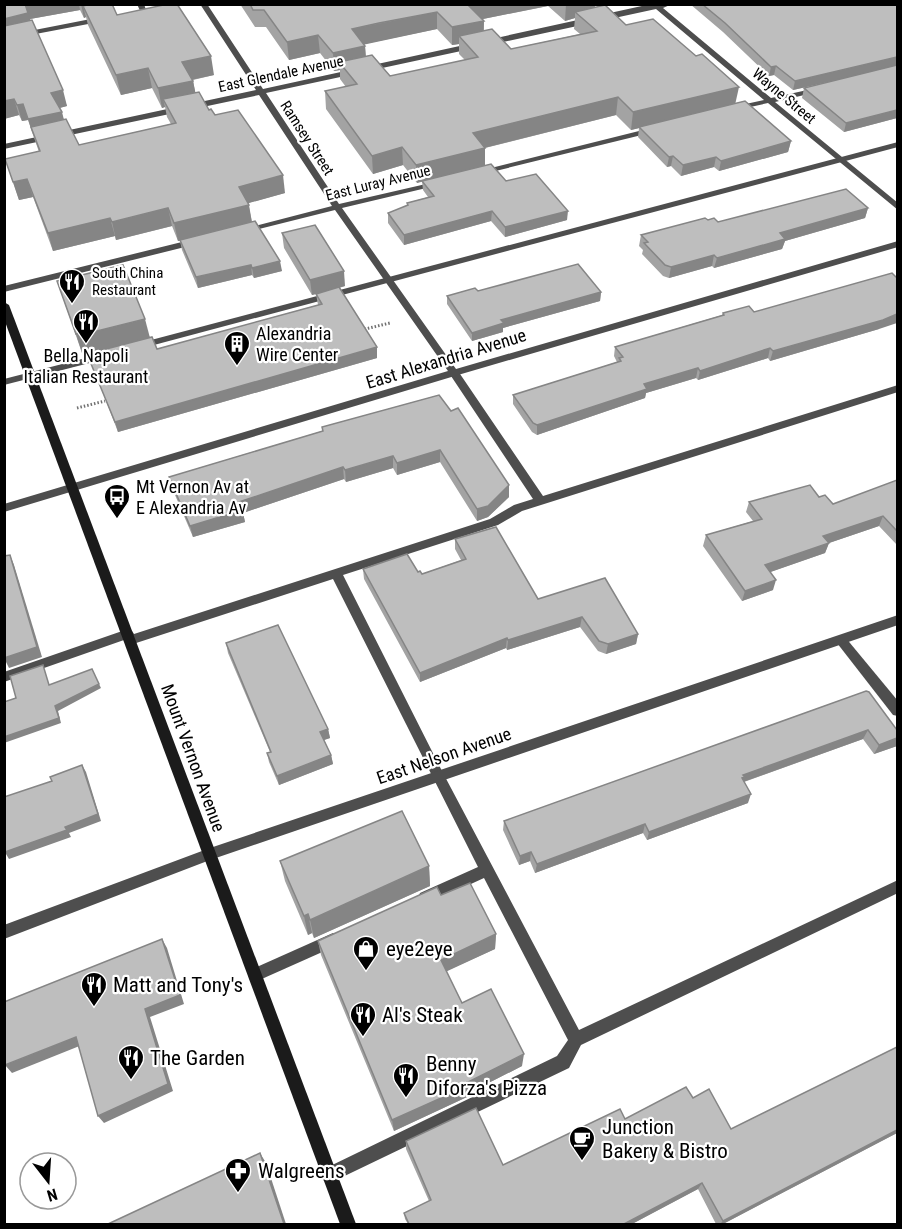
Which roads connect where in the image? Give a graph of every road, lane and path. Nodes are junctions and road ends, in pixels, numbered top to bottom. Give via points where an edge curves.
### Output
1 (202, 4) edge
2 (669, 4) edge
3 (656, 6) edge
4 (142, 8) edge
5 (155, 9) edge
6 (133, 13) edge
7 (111, 17) edge
8 (4, 38) edge
9 (822, 87) edge
10 (261, 92) junction
11 (769, 100) junction
12 (723, 112) edge
13 (667, 126) edge
14 (897, 144) edge
15 (4, 147) edge
16 (839, 159) junction
17 (473, 174) edge
18 (451, 179) edge
19 (337, 207) junction
20 (897, 208) edge
21 (234, 233) edge
22 (199, 241) edge
23 (897, 244) edge
24 (388, 279) junction
25 (4, 289) edge
26 (4, 305) edge
27 (390, 322) dead end
28 (360, 330) edge
29 (124, 351) edge
30 (113, 353) edge
31 (454, 373) junction
32 (31, 375) junction
33 (4, 382) edge
34 (897, 388) edge
35 (105, 401) edge
36 (77, 408) dead end
37 (74, 488) junction
38 (540, 501) junction
39 (4, 508) edge
40 (336, 572) junction
41 (897, 620) edge
42 (129, 637) junction
43 (840, 640) junction
44 (4, 676) edge
45 (897, 711) edge
46 (438, 777) junction
47 (210, 854) junction
48 (487, 870) junction
49 (897, 886) edge
50 (414, 903) edge
51 (4, 932) edge
52 (351, 932) edge
53 (255, 975) junction
54 (576, 1040) junction
55 (330, 1175) junction
56 (348, 1224) edge

1 - 10 street, Ramsey Street
2 - 3 street, East Glendale Avenue
3 - 10 street, East Glendale Avenue
3 - 11 street, Wayne Street
4 - 5 street
4 - 6 street
7 - 8 street
9 - 11 street
10 - 15 street, East Glendale Avenue
10 - 19 street, Ramsey Street
11 - 12 street
11 - 16 street, Wayne Street
13 - 17 street
14 - 16 street
16 - 20 street, Wayne Street
16 - 24 street
18 - 19 street, East Luray Avenue
19 - 21 street, East Luray Avenue
19 - 24 street, Ramsey Street
22 - 25 street
23 - 31 street, East Alexandria Avenue
24 - 29 street
24 - 31 street, Ramsey Street
26 - 32 main road, Mount Vernon Avenue
27 - 28 path
30 - 32 street
31 - 37 street, East Alexandria Avenue
31 - 38 street, Ramsey Street
32 - 33 street
32 - 37 main road, Mount Vernon Avenue
34 - 38 street
35 - 36 path
37 - 39 street, East Alexandria Avenue
37 - 42 main road, Mount Vernon Avenue
38 - 40 street via 494,522
40 - 42 street
40 - 46 street
41 - 43 street, East Nelson Avenue
42 - 44 street
42 - 47 main road, Mount Vernon Avenue
43 - 45 street
43 - 46 street, East Nelson Avenue
46 - 47 street, East Nelson Avenue
46 - 48 street
47 - 51 street, East Nelson Avenue
47 - 53 main road, Mount Vernon Avenue
48 - 50 street
48 - 54 street
49 - 54 street
52 - 53 street
53 - 55 main road, Mount Vernon Avenue
54 - 55 street via 563,1062
55 - 56 main road, Mount Vernon Avenue

